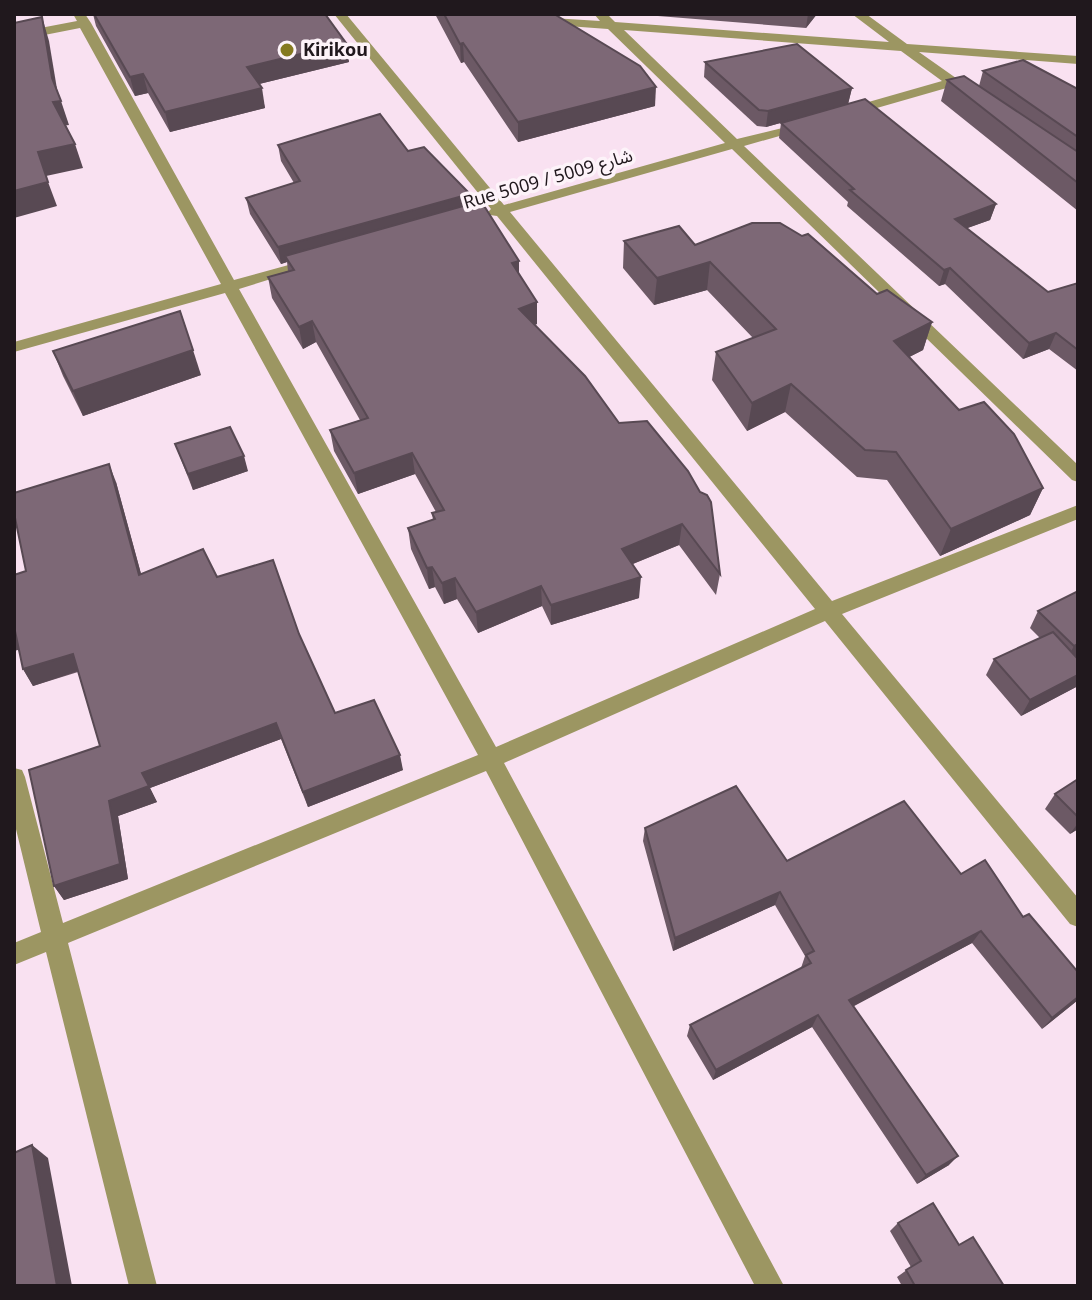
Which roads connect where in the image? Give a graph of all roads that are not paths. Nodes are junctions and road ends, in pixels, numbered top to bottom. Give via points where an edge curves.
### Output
1 (340, 14) edge
2 (600, 14) edge
3 (858, 14) edge
4 (82, 18) edge
5 (519, 18) edge
6 (611, 26) junction
7 (14, 37) edge
8 (900, 45) junction
9 (1078, 60) edge
10 (734, 146) junction
11 (503, 210) junction
12 (473, 219) edge
13 (336, 257) edge
14 (230, 287) junction
15 (14, 347) edge
16 (1078, 476) edge
17 (1078, 512) edge
18 (831, 610) junction
19 (491, 759) junction
20 (14, 777) edge
21 (1078, 916) edge
22 (55, 938) junction
23 (14, 954) edge
24 (143, 1286) edge
25 (770, 1286) edge

1 - 11 street
2 - 6 street
3 - 8 street
4 - 7 street
4 - 14 street
5 - 6 street
6 - 8 street
6 - 10 street
8 - 9 street
8 - 10 street, Rue 5009 / شارع 5009 via 958,86
10 - 11 street, Rue 5009 / شارع 5009
10 - 16 street
11 - 12 street, Rue 5009 / شارع 5009
11 - 18 street
13 - 14 street
14 - 15 street
14 - 19 street
17 - 18 street
18 - 19 street
18 - 21 street
19 - 22 street
19 - 25 street
20 - 22 street
22 - 23 street
22 - 24 street

